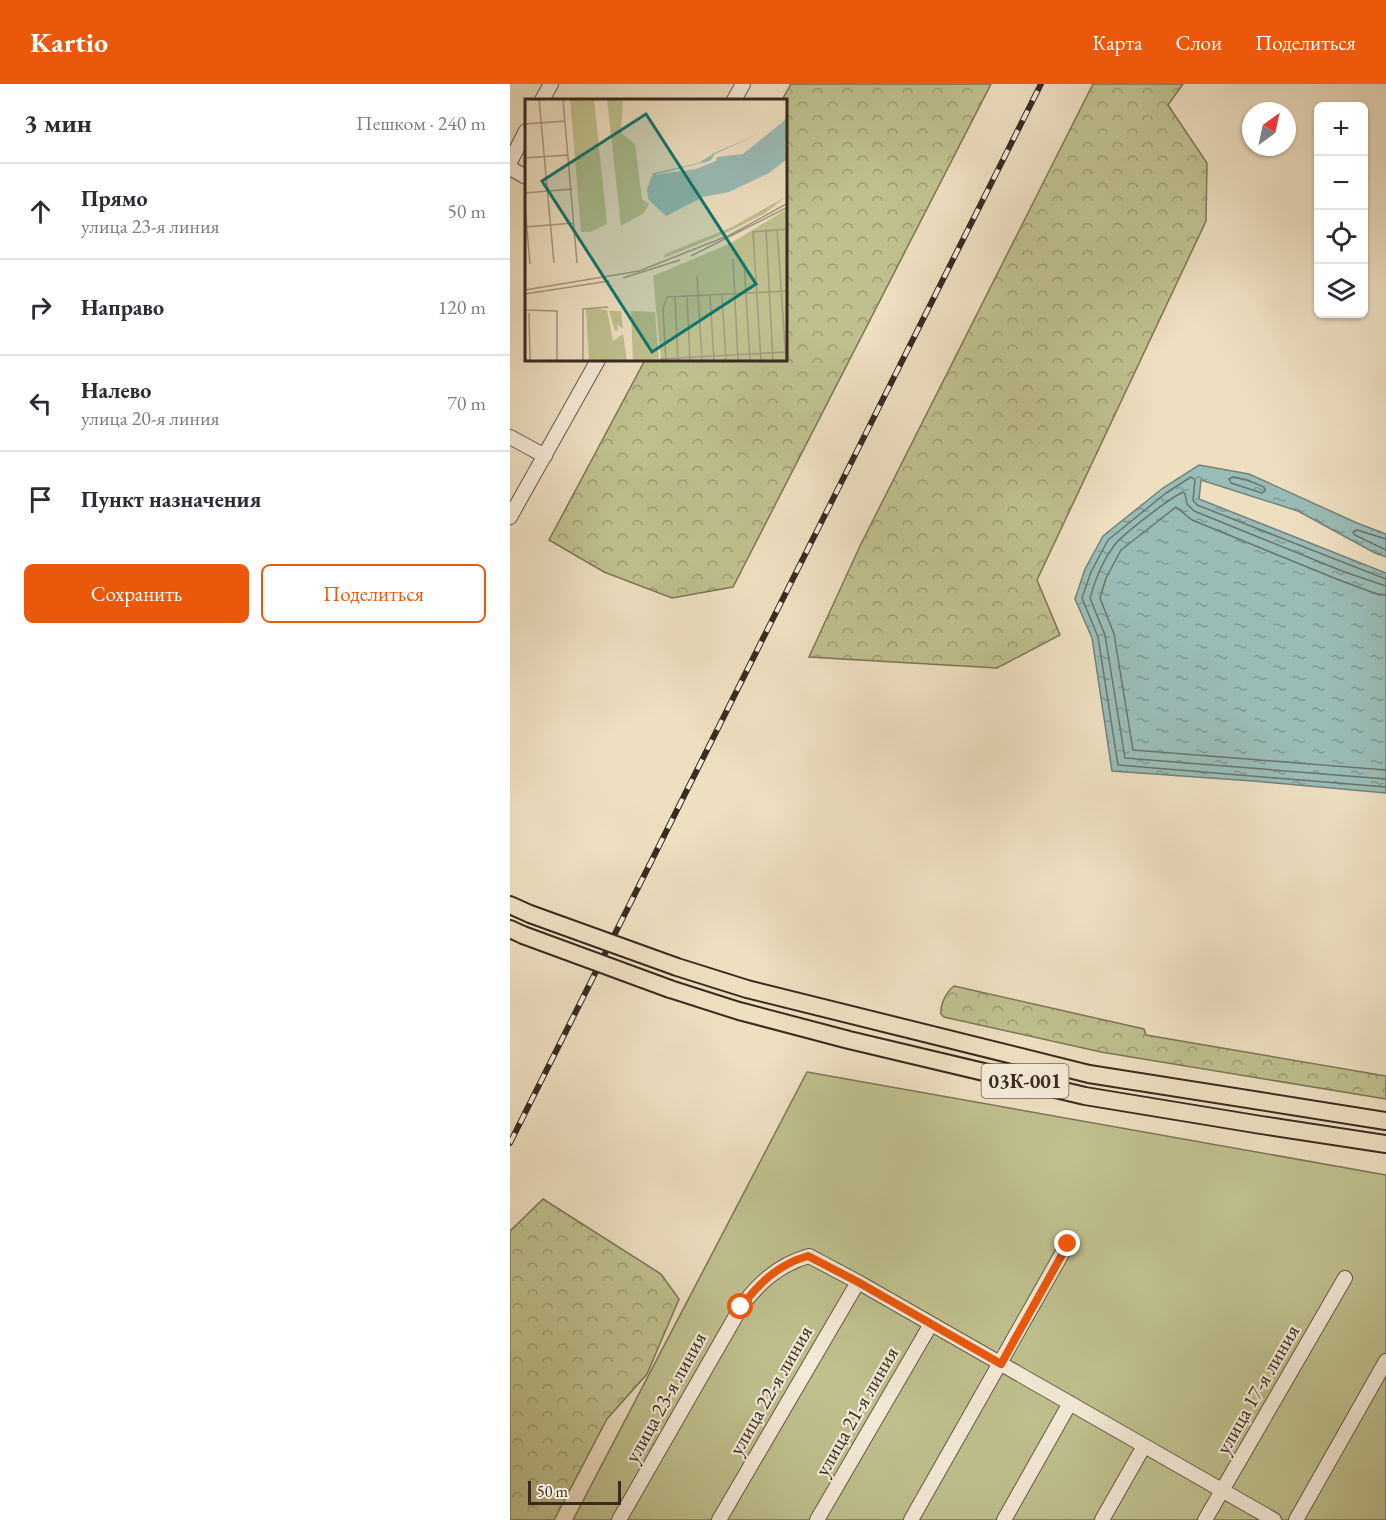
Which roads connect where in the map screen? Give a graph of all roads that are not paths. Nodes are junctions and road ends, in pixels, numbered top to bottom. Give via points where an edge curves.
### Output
1 (551, 84) edge
2 (743, 84) edge
3 (543, 99) edge
4 (735, 99) edge
5 (525, 132) edge
6 (510, 162) edge
7 (510, 168) edge
8 (525, 176) edge
9 (597, 362) edge
10 (510, 437) edge
11 (545, 456) junction
12 (510, 517) edge
13 (510, 905) edge
14 (517, 932) edge
15 (1386, 1120) edge
16 (1386, 1144) edge
17 (1068, 1244) dead end
18 (1345, 1278) dead end
19 (858, 1282) junction
20 (931, 1324) junction
21 (1386, 1361) edge
22 (1001, 1364) junction
23 (1070, 1403) junction
24 (1144, 1446) junction
25 (1222, 1490) junction
26 (620, 1520) edge
27 (719, 1520) edge
28 (817, 1520) edge
29 (911, 1520) edge
30 (1004, 1520) edge
31 (1102, 1520) edge
32 (1205, 1520) edge
33 (1274, 1520) edge
34 (1296, 1520) edge

1 - 3 street
2 - 4 street
5 - 6 street
7 - 8 street
9 - 11 street
10 - 11 street
11 - 12 street
13 - 15 main road, 03К-001, bridge via 677,967 758,992 1089,1074
14 - 16 main road, 03К-001, bridge via 670,989 838,1037 1085,1096
17 - 22 street
18 - 25 street, улица 17-я линия
19 - 20 street
19 - 26 street, улица 23-я линия via 808,1256 789,1263 757,1286 741,1307
19 - 27 street, улица 22-я линия
20 - 22 street
20 - 28 street, улица 21-я линия
21 - 34 street
22 - 23 street
22 - 29 street
23 - 24 street
23 - 30 street
24 - 25 street
24 - 31 street
25 - 32 street, улица 17-я линия
25 - 33 street

